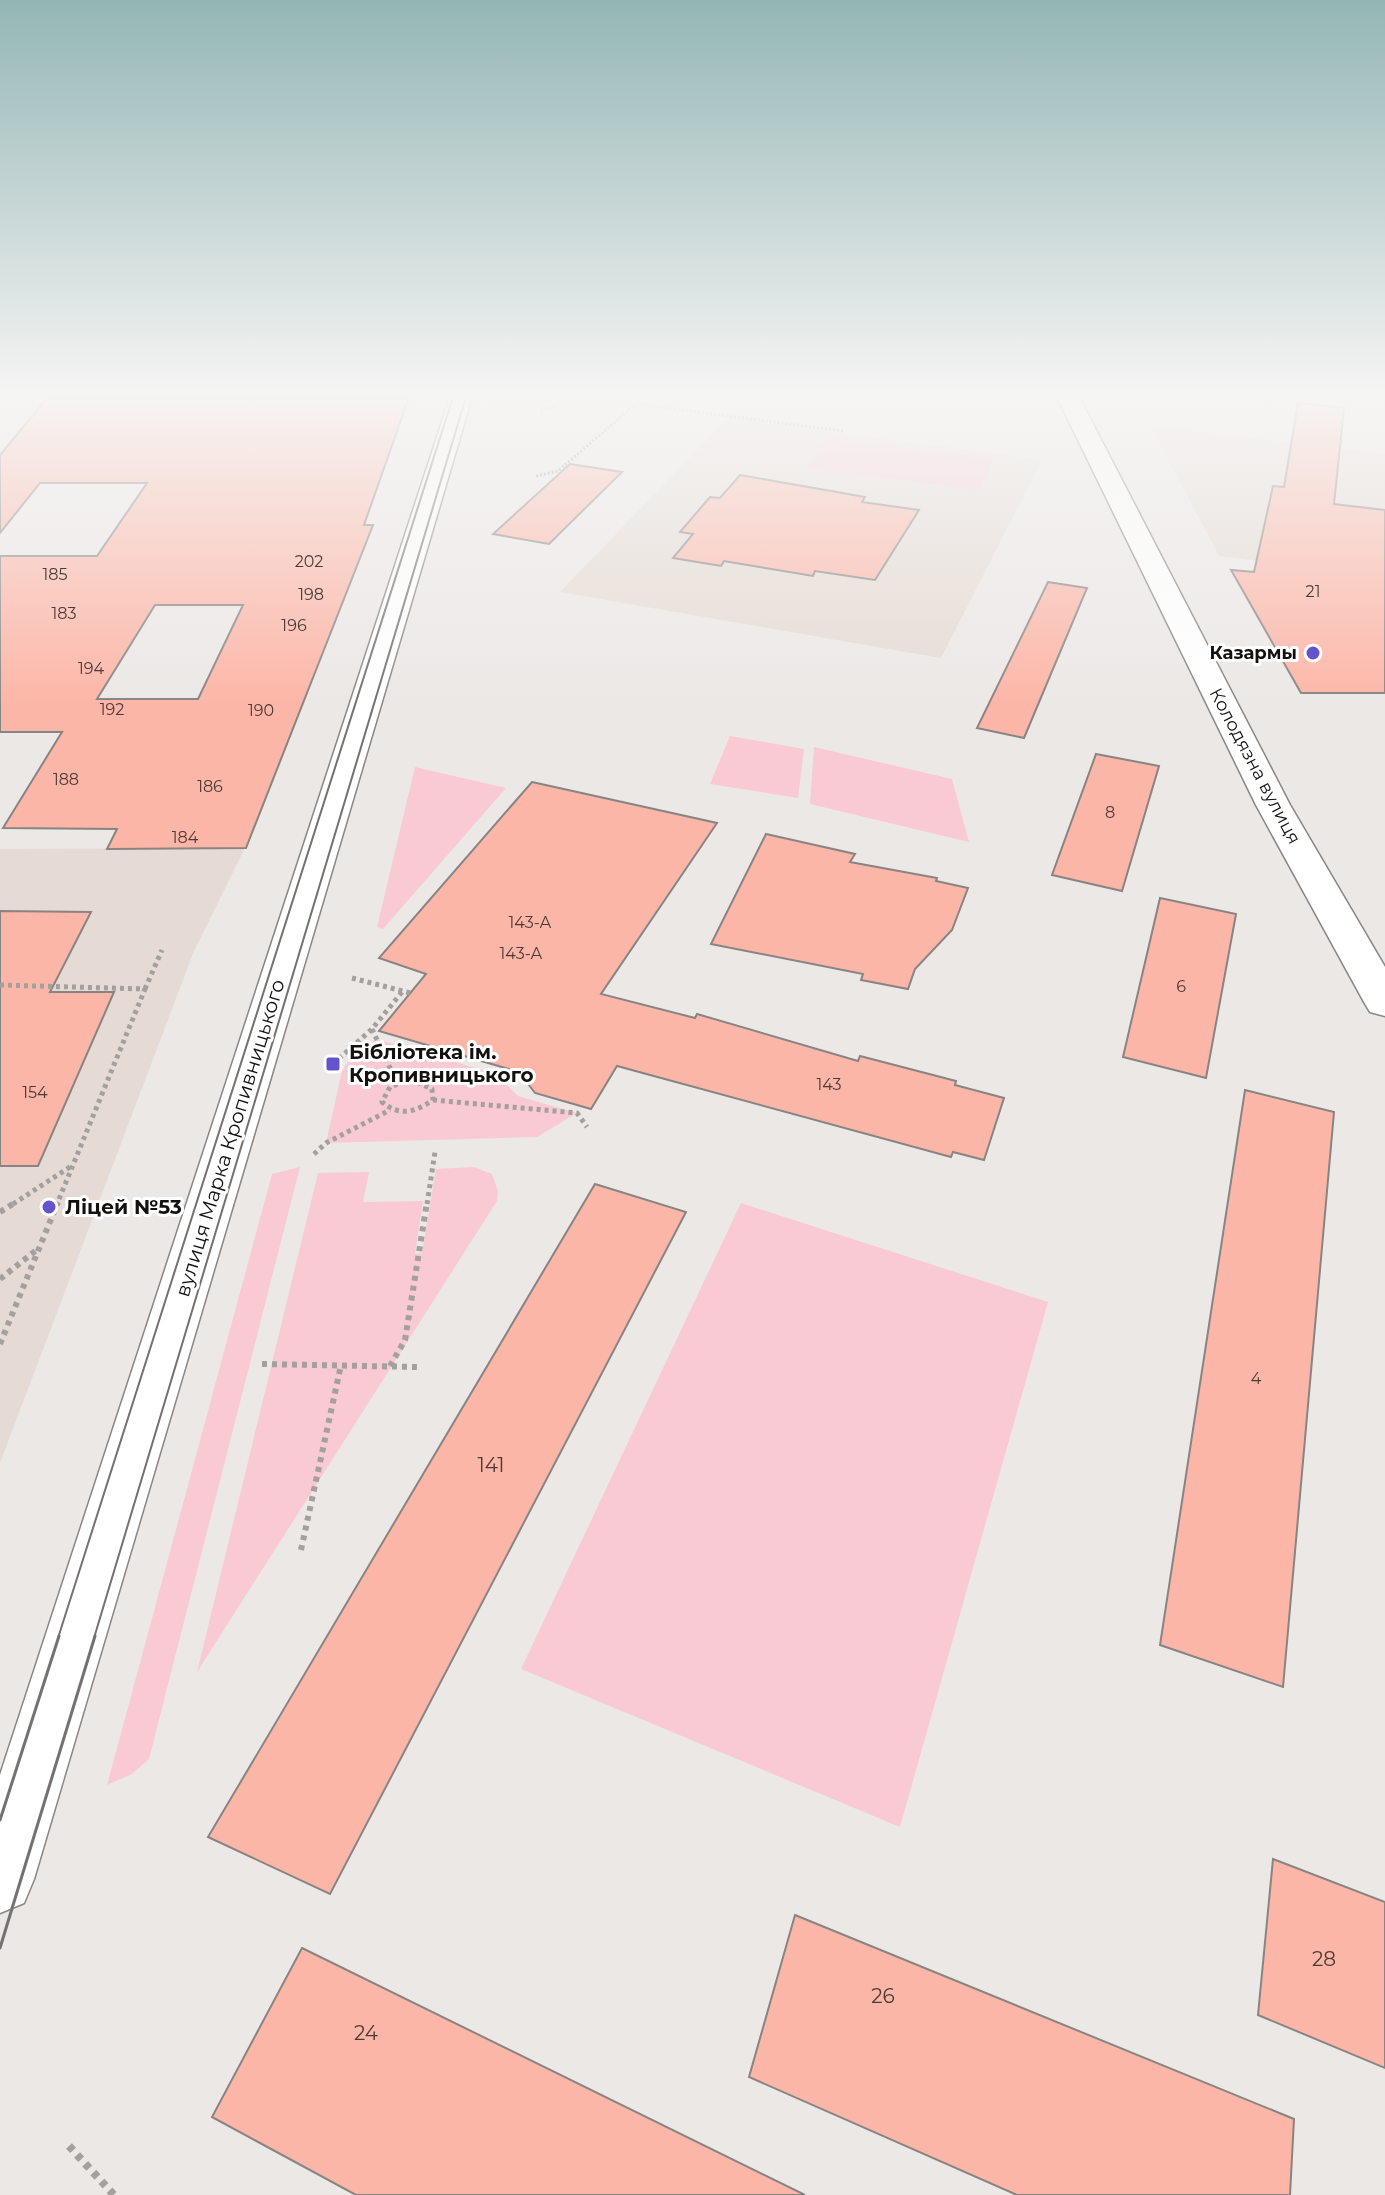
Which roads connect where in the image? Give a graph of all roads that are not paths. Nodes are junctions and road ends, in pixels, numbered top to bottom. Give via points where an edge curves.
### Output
1 (446, 499) edge
2 (1119, 499) edge
3 (1385, 1002) edge
4 (0, 1879) edge

1 - 4 street, вулиця Марка Кропивницького
2 - 3 street, Колодязна вулиця via 1273,805

